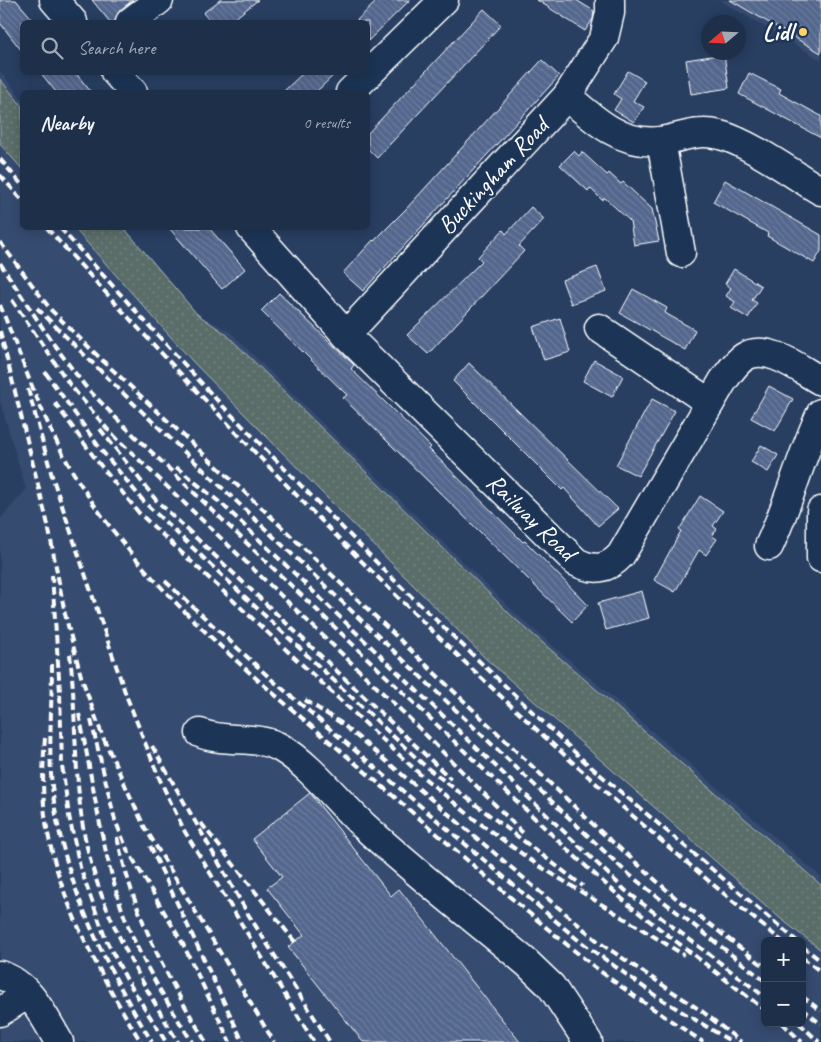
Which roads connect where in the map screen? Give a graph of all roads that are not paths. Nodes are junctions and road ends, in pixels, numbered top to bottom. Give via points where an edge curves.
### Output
1 (54, 0) edge
2 (159, 0) edge
3 (444, 0) edge
4 (610, 0) edge
5 (71, 20) edge
6 (133, 20) edge
7 (370, 72) edge
8 (119, 75) edge
9 (367, 75) edge
10 (131, 90) edge
11 (352, 90) edge
12 (567, 96) junction
13 (661, 141) junction
14 (821, 191) edge
15 (252, 230) edge
16 (681, 253) dead end
17 (599, 328) dead end
18 (346, 335) junction
19 (821, 380) edge
20 (710, 403) junction
21 (821, 413) edge
22 (821, 511) edge
23 (769, 546) dead end
24 (821, 558) edge
25 (200, 733) dead end
26 (0, 975) edge
27 (28, 994) junction
28 (0, 1012) edge
29 (59, 1042) edge
30 (588, 1042) edge

1 - 5 street
2 - 6 street
3 - 7 street
4 - 12 street, Buckingham Road via 604,38
8 - 10 street
9 - 11 street
12 - 13 street via 608,129 646,142
12 - 18 street, Buckingham Road
13 - 14 street via 689,133 722,136
13 - 16 street
15 - 18 street, Railway Road
17 - 20 street
18 - 20 street, Railway Road via 576,562 587,568 611,565 621,555
19 - 20 street, Railway Road via 780,358 757,352 744,357 723,381
21 - 23 street
22 - 24 street
25 - 30 street via 213,739 259,740 281,748 364,826 527,963 551,986
26 - 27 street via 12,978
27 - 28 street
27 - 29 street

